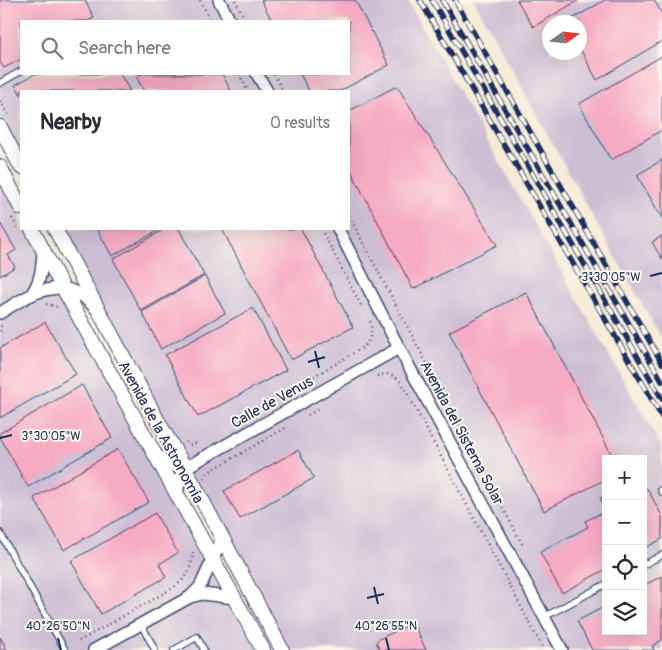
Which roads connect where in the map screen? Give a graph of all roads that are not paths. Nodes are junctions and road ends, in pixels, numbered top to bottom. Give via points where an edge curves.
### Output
1 (219, 0) edge
2 (229, 20) edge
3 (20, 72) edge
4 (258, 75) edge
5 (0, 83) edge
6 (265, 90) edge
7 (0, 127) edge
8 (20, 165) edge
9 (0, 167) edge
10 (15, 210) edge
11 (56, 230) edge
12 (339, 230) edge
13 (26, 231) edge
14 (43, 251) junction
15 (62, 288) junction
16 (30, 295) junction
17 (0, 313) edge
18 (105, 320) junction
19 (399, 348) junction
20 (154, 452) junction
21 (185, 468) junction
22 (177, 495) junction
23 (0, 532) edge
24 (222, 539) junction
25 (662, 555) edge
26 (213, 560) junction
27 (647, 563) edge
28 (602, 586) edge
29 (190, 597) junction
30 (234, 598) junction
31 (544, 616) junction
32 (141, 624) junction
33 (65, 650) edge
34 (94, 650) edge
35 (155, 650) edge
36 (174, 650) edge
37 (204, 650) edge
38 (263, 650) edge
39 (282, 650) edge
40 (562, 650) edge

1 - 2 street
3 - 5 lane
4 - 6 street
7 - 8 street
9 - 10 street
11 - 18 street, Avenida de la Astronomía
12 - 19 street, Avenida del Sistema Solar
13 - 14 street, Avenida de la Astronomía
14 - 15 street, Avenida de la Astronomía
14 - 16 street via 40,280
15 - 16 street
15 - 18 street via 79,294
15 - 20 street, Avenida de la Astronomía
16 - 17 street
18 - 21 street, Avenida de la Astronomía
19 - 21 street, Calle de Venus
19 - 31 street, Avenida del Sistema Solar
20 - 21 street via 163,460
20 - 22 street, Avenida de la Astronomía
21 - 22 street
21 - 24 street, Avenida de la Astronomía
22 - 26 street, Avenida de la Astronomía
23 - 33 lane
24 - 26 street
24 - 39 street, Avenida de la Astronomía
25 - 27 lane
26 - 29 street via 200,586
26 - 30 street, Avenida de la Astronomía
28 - 31 lane
29 - 30 street via 203,594
29 - 32 street
30 - 38 street, Avenida de la Astronomía
31 - 40 street, Avenida del Sistema Solar
32 - 34 street
32 - 35 lane
36 - 37 lane via 197,637

